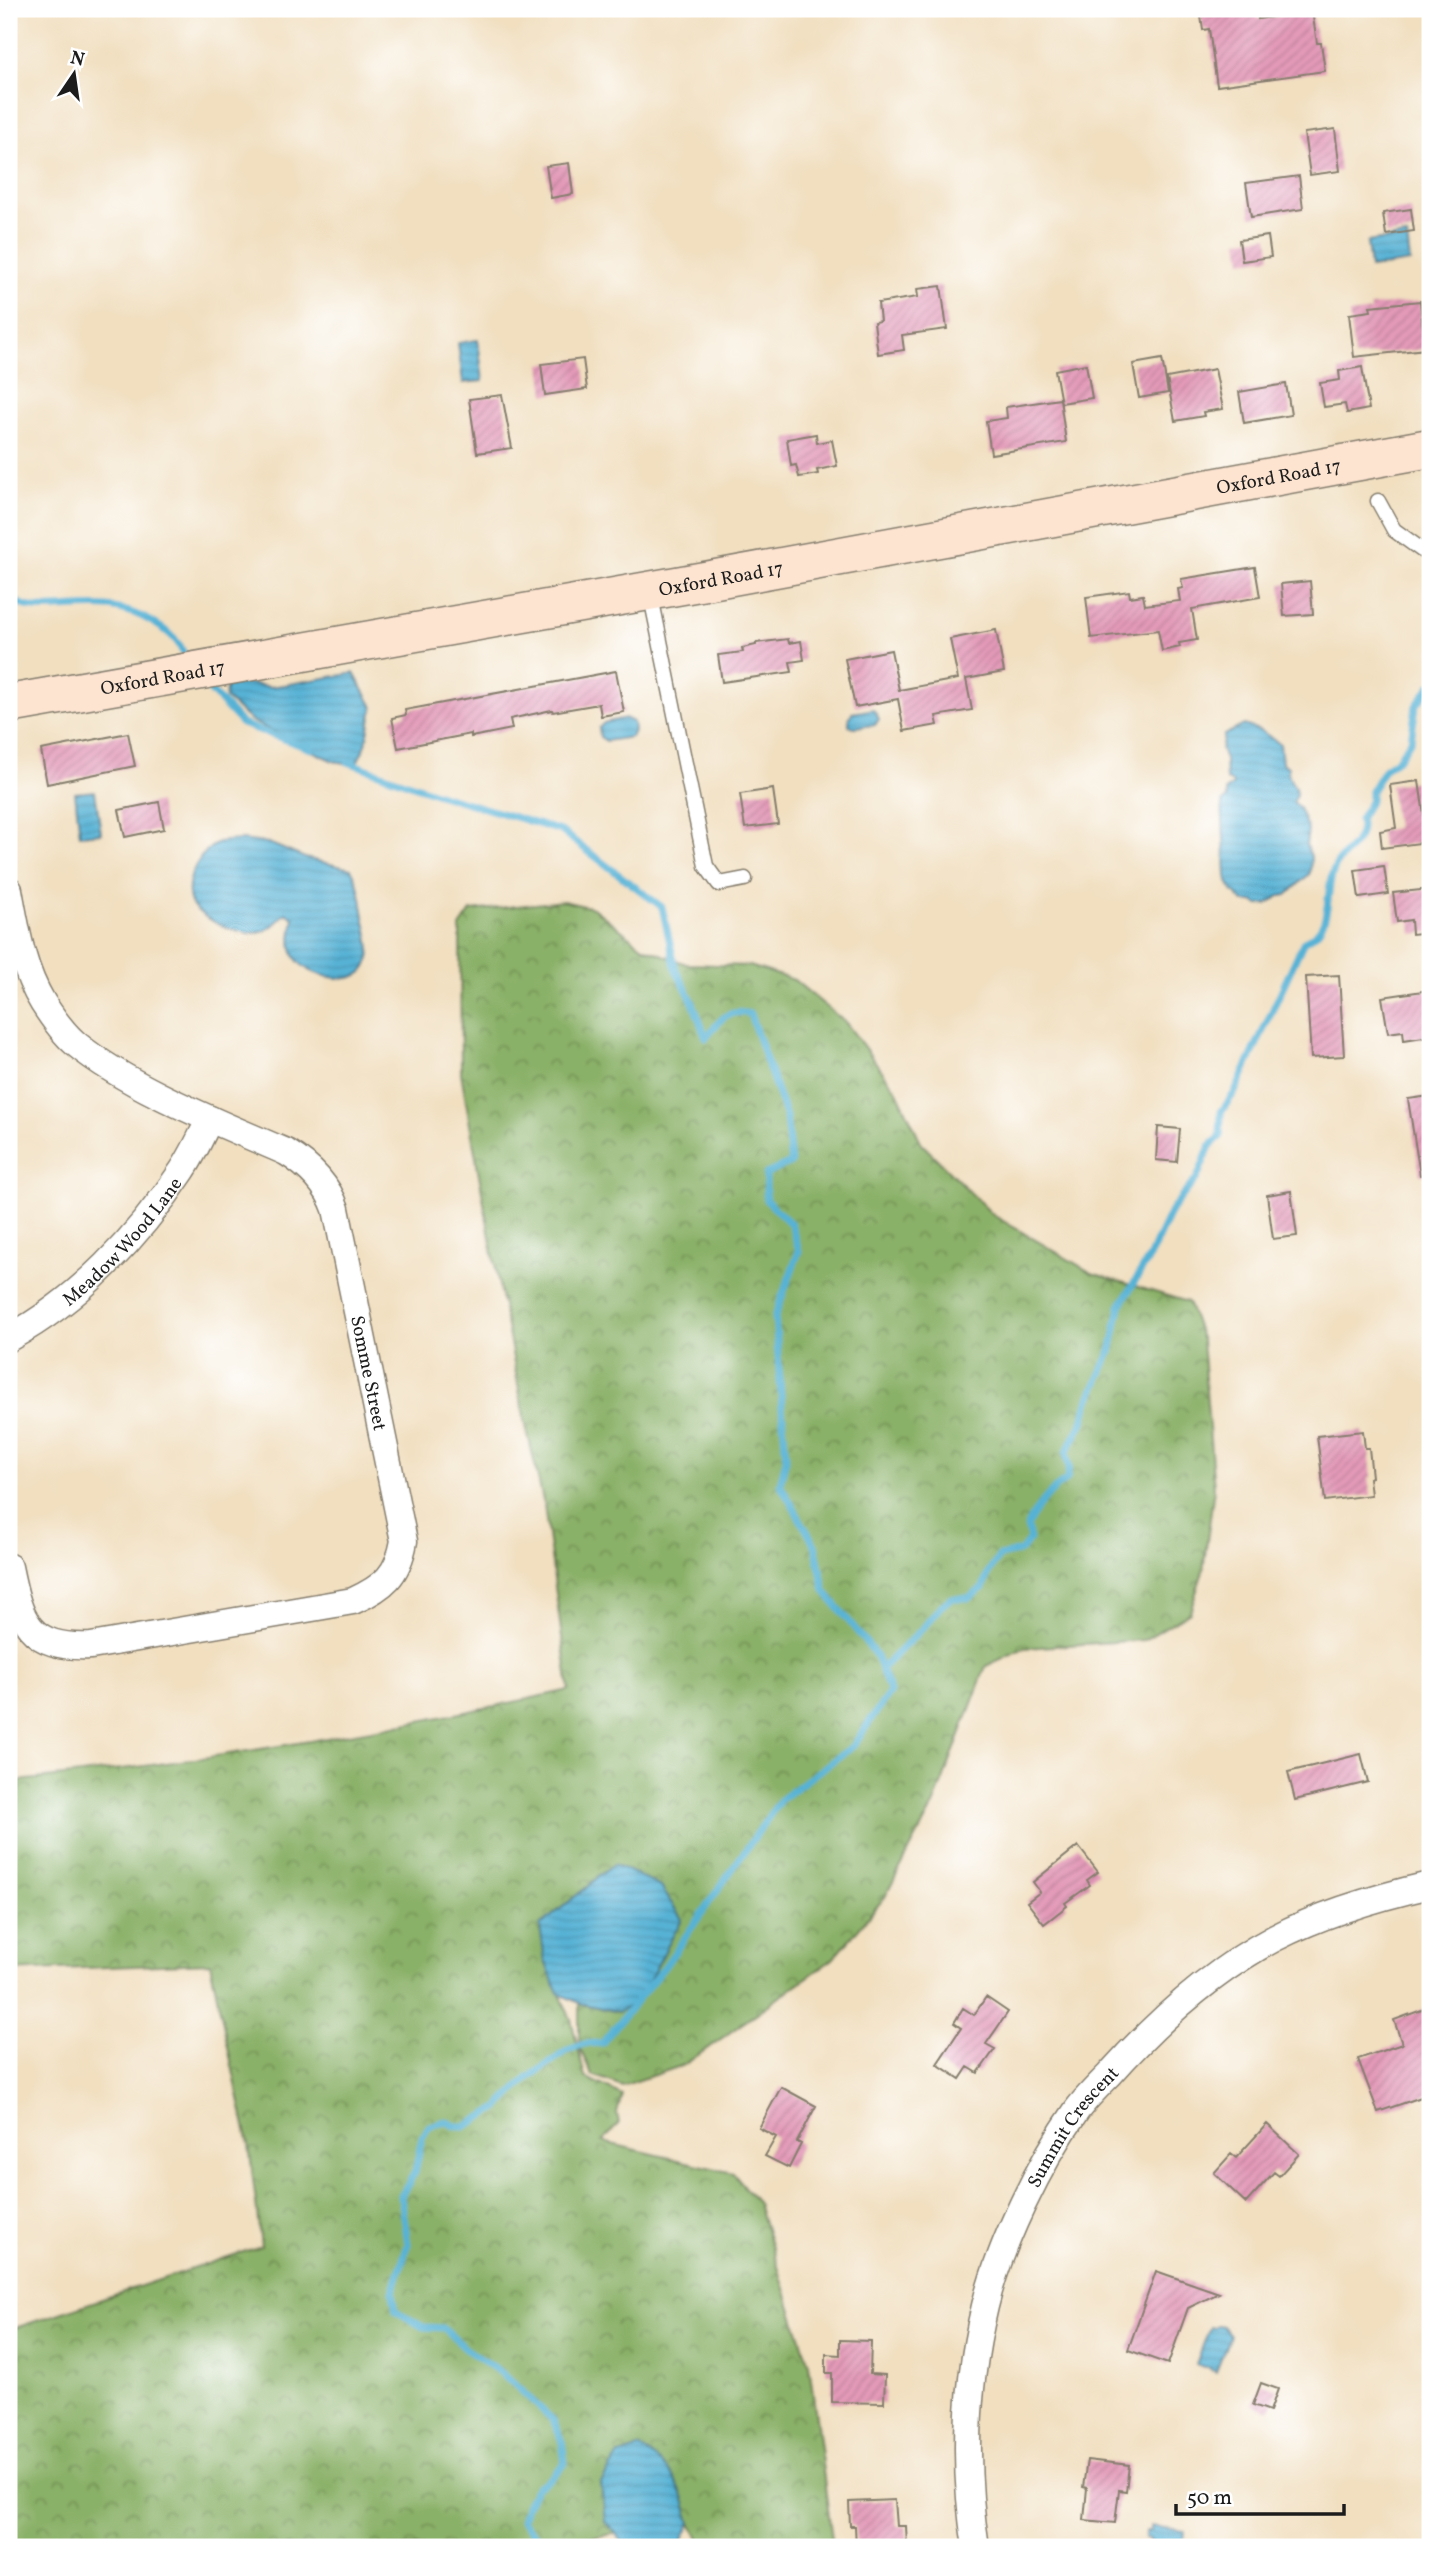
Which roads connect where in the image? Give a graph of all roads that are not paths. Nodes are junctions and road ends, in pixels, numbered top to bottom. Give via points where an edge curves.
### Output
1 (1430, 448) edge
2 (1378, 501) dead end
3 (1430, 556) edge
4 (649, 590) junction
5 (9, 704) edge
6 (745, 879) dead end
7 (9, 890) edge
8 (211, 1119) junction
9 (9, 1339) edge
10 (9, 1567) edge
11 (1430, 1885) edge
12 (976, 2547) edge

1 - 4 main road, Oxford Road 17
2 - 3 lane via 1394,530
4 - 5 main road, Oxford Road 17
4 - 6 lane via 706,866 719,884
7 - 8 street, Somme Street via 33,983 64,1031 107,1066
8 - 9 street, Meadow Wood Lane via 183,1169 110,1259 68,1299
8 - 10 street, Somme Street via 286,1152 305,1164 331,1193 402,1523 404,1541 397,1567 372,1592 353,1601 74,1647 54,1645 32,1631 22,1616
11 - 12 street, Summit Crescent via 1331,1914 1276,1938 1218,1973 1153,2028 1077,2109 1031,2190 985,2305 967,2442

